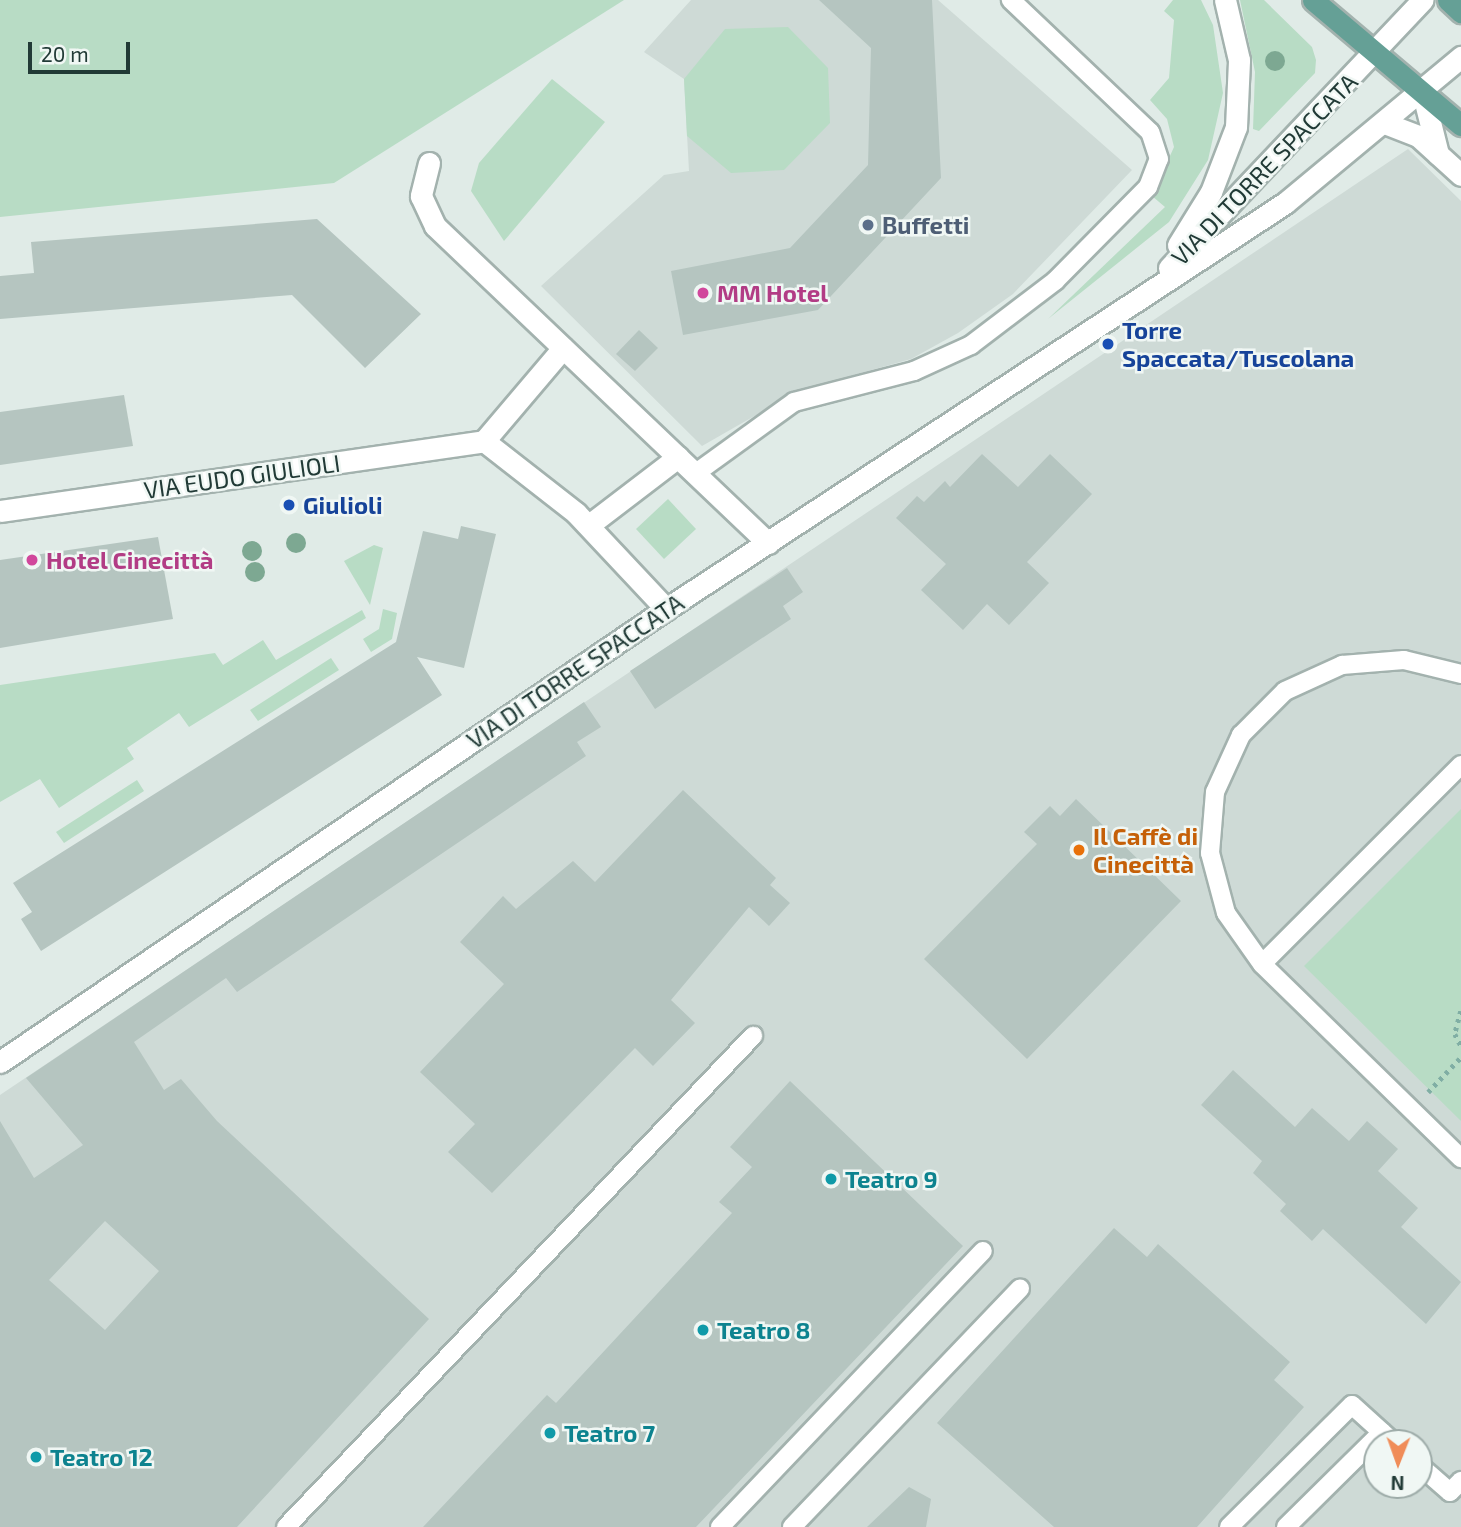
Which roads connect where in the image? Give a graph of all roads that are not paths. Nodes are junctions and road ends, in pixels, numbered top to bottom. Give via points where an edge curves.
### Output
1 (1011, 0) edge
2 (1225, 0) edge
3 (1313, 0) edge
4 (1422, 0) edge
5 (1448, 0) edge
6 (1461, 12) edge
7 (1376, 52) junction
8 (1461, 57) edge
9 (1423, 94) junction
10 (1387, 124) junction
11 (1461, 125) edge
12 (1438, 154) junction
13 (429, 163) dead end
14 (1461, 175) edge
15 (1153, 285) junction
16 (563, 348) junction
17 (484, 441) junction
18 (678, 457) junction
19 (696, 473) junction
20 (0, 511) edge
21 (589, 525) junction
22 (768, 543) junction
23 (666, 609) junction
24 (1461, 674) edge
25 (1461, 765) edge
26 (1262, 964) junction
27 (753, 1036) dead end
28 (0, 1062) edge
29 (1461, 1158) edge
30 (983, 1251) dead end
31 (1020, 1288) dead end
32 (1379, 1429) edge
33 (1363, 1459) edge
34 (1433, 1477) edge
35 (1461, 1481) edge
36 (286, 1527) edge
37 (720, 1527) edge
38 (792, 1527) edge
39 (1229, 1527) edge
40 (1286, 1527) edge

1 - 19 lane via 1150,132 1159,159 1148,187 1055,281 971,345 914,371 794,402
2 - 15 street via 1240,83 1233,139 1211,192
3 - 7 main road
4 - 7 street, VIA DI TORRE SPACCATA
5 - 6 main road
7 - 9 main road
7 - 15 street, VIA DI TORRE SPACCATA
8 - 9 street, VIA DI TORRE SPACCATA
9 - 10 street, VIA DI TORRE SPACCATA
9 - 11 main road
9 - 12 street
10 - 12 street via 1418,136
10 - 15 street, VIA DI TORRE SPACCATA via 1285,203
12 - 14 street
13 - 16 street via 421,196 429,218
15 - 22 street, VIA DI TORRE SPACCATA
16 - 17 street
16 - 18 street
17 - 20 street, VIA EUDO GIULIOLI
17 - 21 street
18 - 19 street
18 - 21 street
19 - 22 street
21 - 23 street
22 - 23 street, VIA DI TORRE SPACCATA
23 - 28 street, VIA DI TORRE SPACCATA
24 - 26 lane via 1404,660 1342,665 1285,691 1241,735 1215,792 1210,853 1226,913
25 - 26 lane
26 - 29 lane
27 - 36 lane
30 - 37 lane
31 - 38 lane
32 - 39 lane via 1352,1405
33 - 40 lane
34 - 35 lane via 1450,1492

